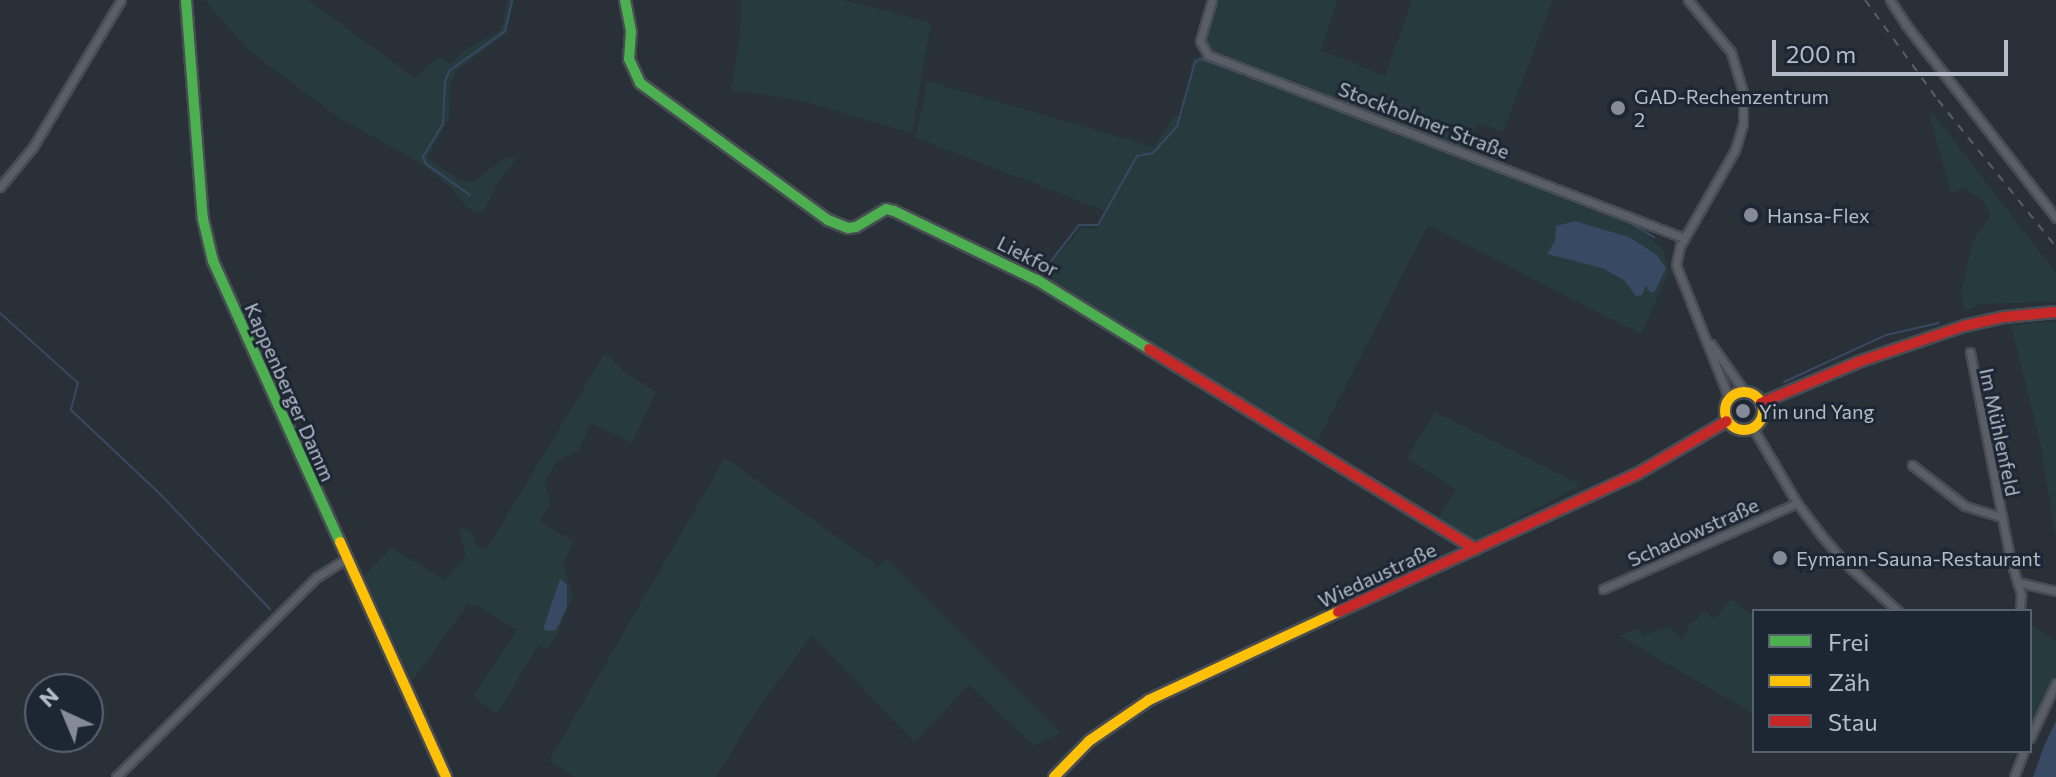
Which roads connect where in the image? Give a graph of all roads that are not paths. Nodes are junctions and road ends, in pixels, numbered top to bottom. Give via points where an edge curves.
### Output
1 (121, 0) edge
2 (186, 0) edge
3 (625, 0) edge
4 (1212, 0) edge
5 (1688, 0) edge
6 (1890, 0) edge
7 (0, 187) edge
8 (2056, 218) edge
9 (1684, 238) junction
10 (2056, 312) edge
11 (1710, 344) junction
12 (1970, 352) dead end
13 (1744, 391) junction
14 (1729, 398) junction
15 (1761, 403) junction
16 (1727, 421) junction
17 (1753, 428) junction
18 (1912, 465) dead end
19 (1797, 503) junction
20 (2002, 517) junction
21 (1476, 549) junction
22 (346, 559) junction
23 (2017, 582) junction
24 (1603, 589) dead end
25 (2056, 591) edge
26 (1891, 609) edge
27 (2020, 609) edge
28 (2056, 683) edge
29 (2032, 734) edge
30 (2023, 753) edge
31 (116, 777) edge
32 (446, 777) edge
33 (1054, 777) edge
34 (2014, 777) edge

1 - 7 street via 33,147
2 - 22 main road, Kappenberger Damm via 203,219 213,261
3 - 21 main road, Liekfor via 631,23 629,59 640,83 828,220 856,227 886,209 894,211 1037,280
4 - 9 street, Stockholmer Straße via 1200,41 1208,55
5 - 9 street via 1731,52 1744,106 1735,150
6 - 8 street
9 - 11 street via 1677,253 1678,276
10 - 15 main road via 1964,326
11 - 13 street
11 - 14 street
12 - 20 street, Im Mühlenfeld
13 - 14 main road
13 - 15 main road
14 - 16 main road via 1724,409
15 - 17 main road via 1763,414
16 - 17 main road via 1736,429
16 - 21 main road, Wiedaustraße via 1673,456
17 - 19 street
18 - 20 street, Im Mühlenfeld via 1965,506
19 - 24 street, Schadowstraße
19 - 26 street
20 - 23 street, Im Mühlenfeld
21 - 33 main road, Wiedaustraße via 1149,700 1089,741
22 - 31 street via 317,577
22 - 32 main road, Kappenberger Damm
23 - 25 street
23 - 27 street, Im Mühlenfeld
28 - 29 street
30 - 34 street

